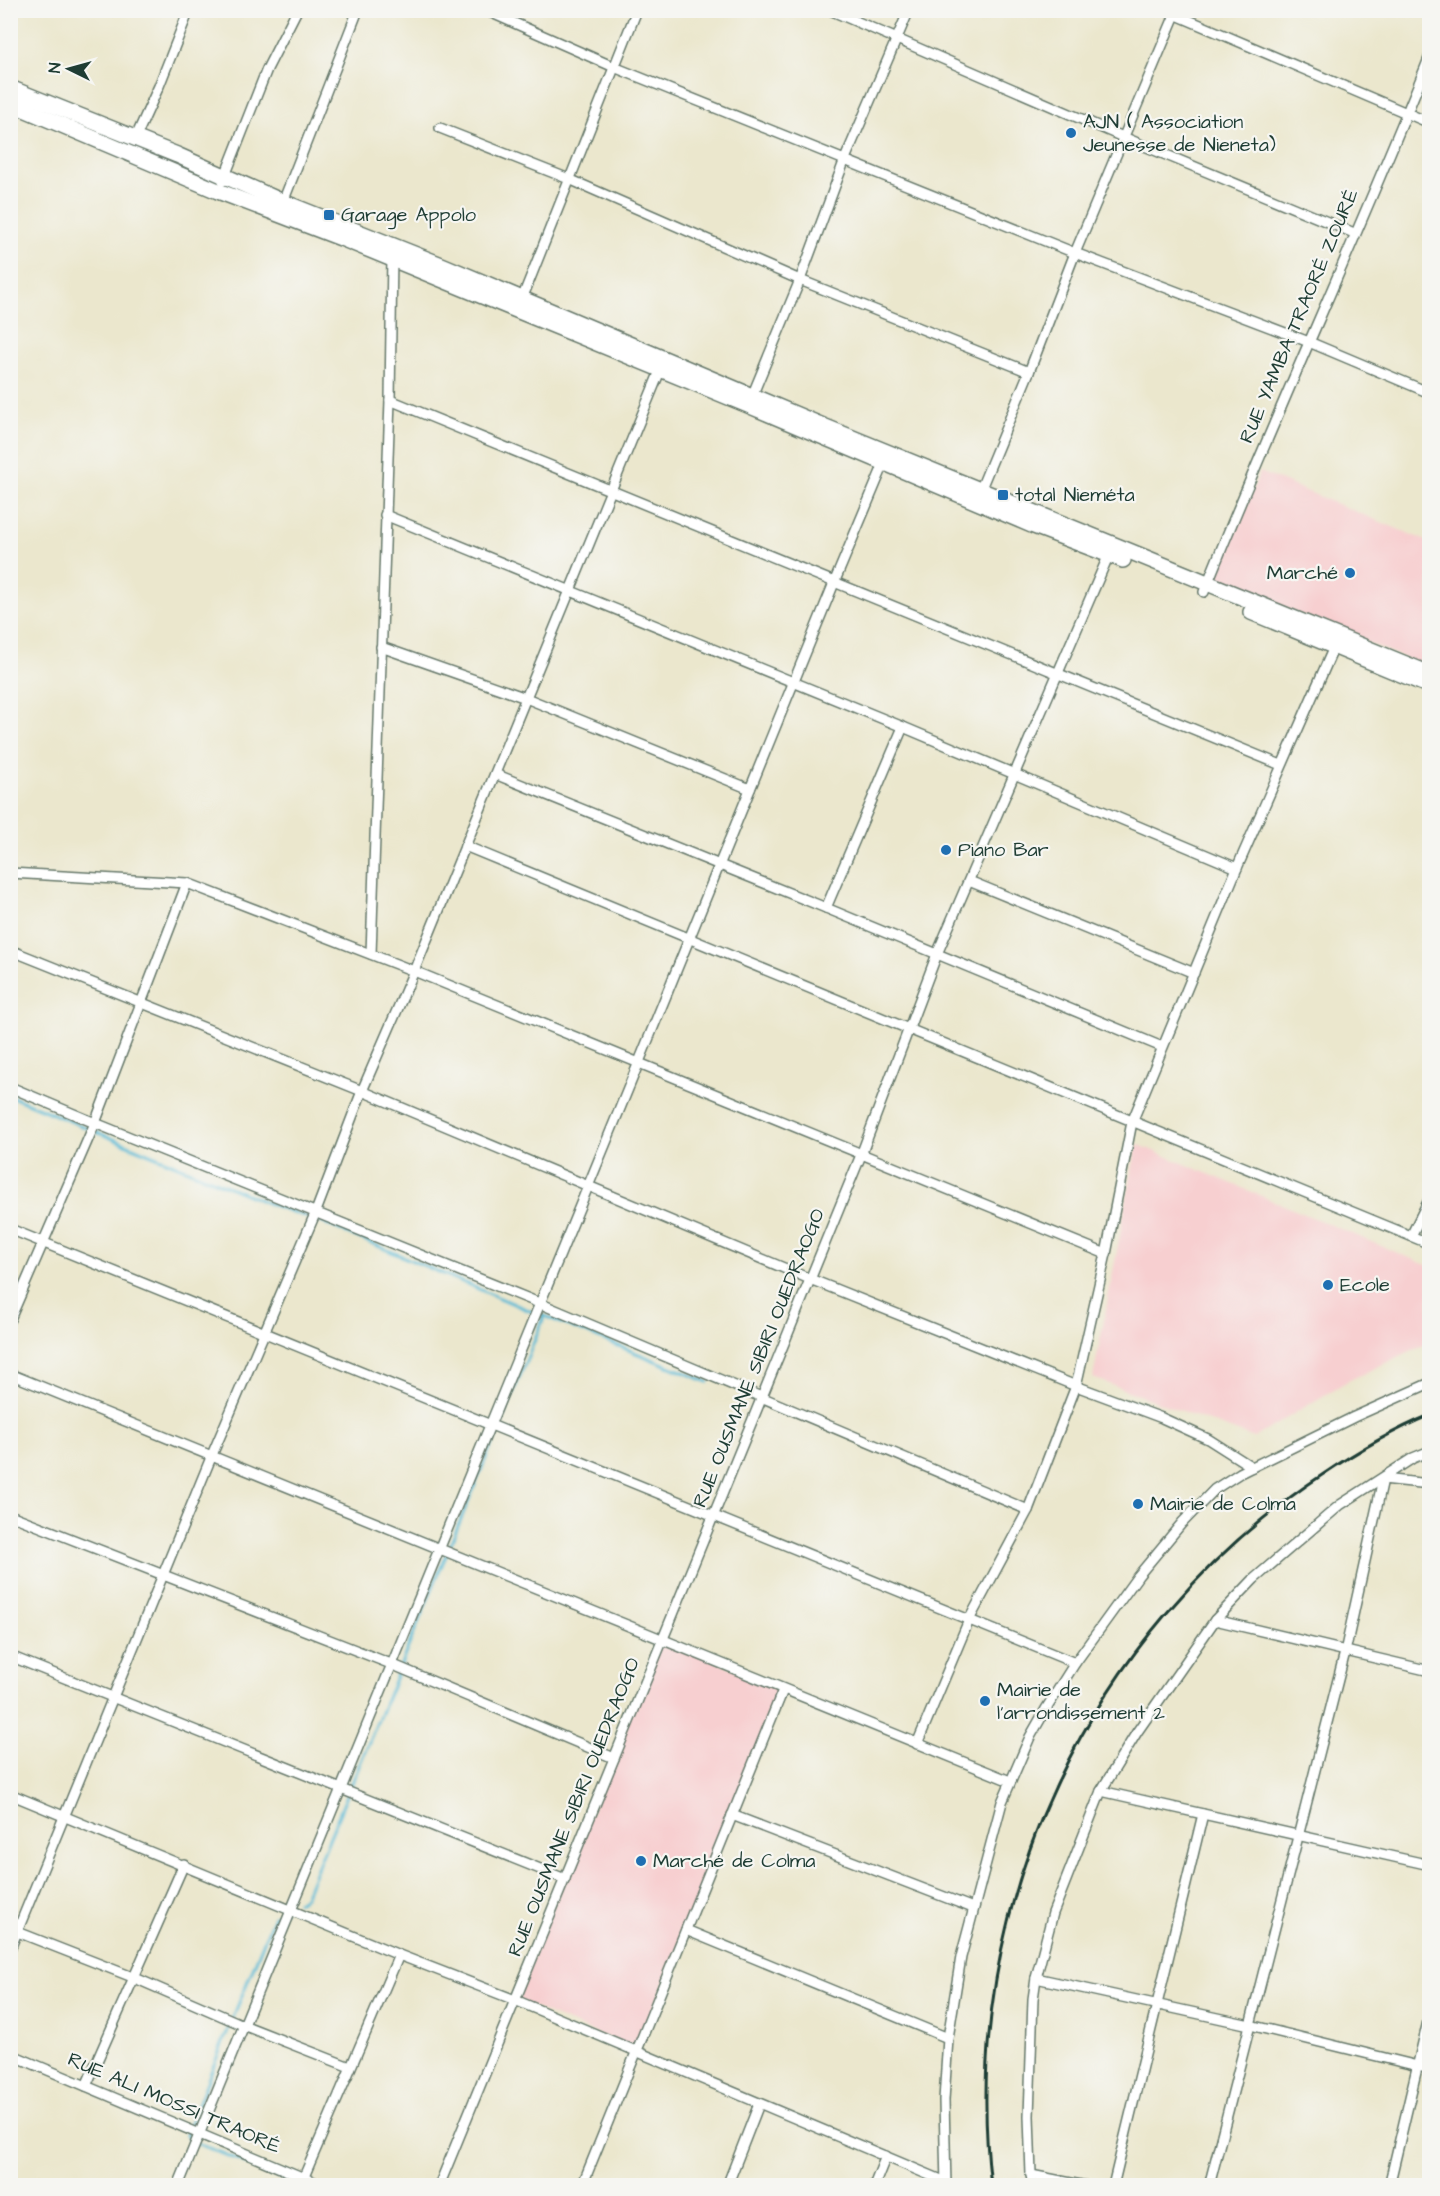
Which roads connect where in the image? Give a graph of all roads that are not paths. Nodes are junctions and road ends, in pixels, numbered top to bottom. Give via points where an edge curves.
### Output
1 (189, 10) edge
2 (297, 10) edge
3 (358, 10) edge
4 (485, 10) edge
5 (637, 10) edge
6 (830, 10) edge
7 (909, 10) edge
8 (1172, 12) edge
9 (897, 39) junction
10 (1430, 56) edge
11 (614, 67) junction
12 (10, 88) edge
13 (10, 103) edge
14 (1407, 113) junction
15 (1430, 123) edge
16 (440, 128) dead end
17 (1124, 138) junction
18 (135, 139) junction
19 (844, 159) junction
20 (225, 176) junction
21 (569, 179) junction
22 (218, 191) junction
23 (283, 202) junction
24 (1354, 233) junction
25 (393, 253) junction
26 (1075, 253) junction
27 (800, 280) junction
28 (520, 306) junction
29 (1309, 342) junction
30 (663, 365) junction
31 (1029, 372) junction
32 (1430, 393) edge
33 (390, 400) junction
34 (750, 401) junction
35 (887, 458) junction
36 (610, 491) junction
37 (978, 495) junction
38 (386, 515) junction
39 (1112, 549) junction
40 (834, 583) junction
41 (1206, 587) junction
42 (570, 591) junction
43 (381, 647) junction
44 (1334, 647) junction
45 (1430, 674) edge
46 (1058, 675) junction
47 (792, 683) junction
48 (1430, 686) edge
49 (526, 698) junction
50 (903, 727) junction
51 (1281, 765) junction
52 (495, 774) junction
53 (1015, 774) junction
54 (750, 789) junction
55 (465, 846) junction
56 (718, 865) junction
57 (1237, 868) junction
58 (10, 873) edge
59 (969, 881) junction
60 (187, 883) junction
61 (826, 908) junction
62 (688, 939) junction
63 (10, 950) edge
64 (371, 954) junction
65 (937, 954) junction
66 (414, 971) junction
67 (1194, 973) junction
68 (142, 1002) junction
69 (909, 1029) junction
70 (1162, 1047) junction
71 (639, 1062) junction
72 (10, 1087) edge
73 (362, 1091) junction
74 (1132, 1122) junction
75 (94, 1123) junction
76 (861, 1155) junction
77 (586, 1186) junction
78 (1430, 1198) edge
79 (315, 1214) junction
80 (10, 1229) edge
81 (1411, 1236) junction
82 (43, 1242) junction
83 (1430, 1244) edge
84 (1106, 1254) junction
85 (810, 1279) junction
86 (539, 1303) junction
87 (10, 1319) edge
88 (263, 1333) junction
89 (10, 1374) edge
90 (1430, 1383) edge
91 (1076, 1386) junction
92 (762, 1398) junction
93 (489, 1424) junction
94 (1430, 1451) edge
95 (212, 1455) junction
96 (1252, 1467) junction
97 (1383, 1479) junction
98 (1430, 1484) edge
99 (1028, 1510) junction
100 (10, 1515) edge
101 (713, 1516) junction
102 (439, 1547) junction
103 (164, 1574) junction
104 (969, 1620) junction
105 (1215, 1620) junction
106 (662, 1638) junction
107 (1345, 1652) junction
108 (10, 1656) edge
109 (1075, 1663) junction
110 (391, 1664) junction
111 (1430, 1671) edge
112 (783, 1690) junction
113 (112, 1698) junction
114 (917, 1744) junction
115 (614, 1758) junction
116 (1010, 1781) junction
117 (340, 1788) junction
118 (1101, 1791) junction
119 (10, 1794) edge
120 (1203, 1814) junction
121 (732, 1815) junction
122 (65, 1817) junction
123 (1298, 1835) junction
124 (184, 1864) junction
125 (1430, 1865) edge
126 (565, 1879) junction
127 (973, 1908) junction
128 (291, 1909) junction
129 (14, 1930) edge
130 (686, 1930) junction
131 (10, 1949) edge
132 (399, 1954) junction
133 (135, 1978) junction
134 (1036, 1978) junction
135 (515, 2000) junction
136 (1157, 2005) junction
137 (1430, 2013) edge
138 (243, 2025) junction
139 (1250, 2025) junction
140 (948, 2038) junction
141 (637, 2050) junction
142 (10, 2054) edge
143 (1416, 2066) junction
144 (350, 2067) junction
145 (1430, 2069) edge
146 (86, 2086) junction
147 (759, 2104) junction
148 (199, 2134) junction
149 (886, 2156) junction
150 (1031, 2175) junction
151 (302, 2181) edge
152 (946, 2184) edge
153 (178, 2186) edge
154 (323, 2186) edge
155 (440, 2186) edge
156 (582, 2186) edge
157 (728, 2186) edge
158 (874, 2186) edge
159 (1033, 2186) edge
160 (1086, 2186) edge
161 (1113, 2186) edge
162 (1209, 2186) edge
163 (1389, 2186) edge

1 - 18 street
2 - 20 street via 267,69
3 - 23 street
4 - 11 street
5 - 11 street
6 - 9 street
7 - 9 street
8 - 14 street
8 - 17 street
9 - 17 street
9 - 19 street
10 - 14 street, RUE YAMBA TRAORÉ ZOURÉ
11 - 19 street
11 - 21 street
12 - 18 main road
13 - 22 main road
14 - 15 street
14 - 24 street, RUE YAMBA TRAORÉ ZOURÉ
16 - 21 street
17 - 24 street
17 - 26 street
18 - 20 main road
19 - 26 street
19 - 27 street
20 - 22 street
20 - 23 main road
21 - 27 street
21 - 28 street
22 - 25 main road
23 - 25 main road
24 - 29 street, RUE YAMBA TRAORÉ ZOURÉ
25 - 28 main road
25 - 33 street
26 - 29 street
26 - 31 street
27 - 31 street
27 - 34 street
28 - 30 main road
29 - 32 street
29 - 41 street, RUE YAMBA TRAORÉ ZOURÉ
30 - 34 main road
30 - 36 street
31 - 37 street
33 - 36 street
33 - 38 street
34 - 35 main road
35 - 37 main road
35 - 40 street
36 - 40 street
36 - 42 street
37 - 39 main road
38 - 42 street
38 - 43 street
39 - 41 main road
39 - 46 street, RUE OUSMANE SIBIRI OUEDRAOGO
40 - 46 street
40 - 47 street
41 - 44 main road
41 - 45 main road
42 - 47 street
42 - 49 street
43 - 49 street
43 - 64 street
44 - 48 main road
44 - 51 street
46 - 51 street
46 - 53 street, RUE OUSMANE SIBIRI OUEDRAOGO
47 - 50 street
47 - 54 street
49 - 52 street
49 - 54 street
50 - 53 street
50 - 61 street
51 - 57 street
52 - 55 street
52 - 56 street
53 - 57 street
53 - 59 street, RUE OUSMANE SIBIRI OUEDRAOGO
54 - 56 street
55 - 62 street
55 - 66 street
56 - 61 street
56 - 62 street
57 - 67 street
58 - 60 street
59 - 65 street, RUE OUSMANE SIBIRI OUEDRAOGO
59 - 67 street
60 - 64 street
60 - 68 street
61 - 65 street
62 - 69 street
62 - 71 street
63 - 68 street
64 - 66 street
65 - 69 street, RUE OUSMANE SIBIRI OUEDRAOGO
65 - 70 street
66 - 71 street
66 - 73 street
67 - 70 street
68 - 73 street
68 - 75 street
69 - 74 street
69 - 76 street, RUE OUSMANE SIBIRI OUEDRAOGO
70 - 74 street
71 - 76 street
71 - 77 street
72 - 75 street
73 - 77 street
73 - 79 street
74 - 81 street
74 - 84 street
75 - 79 street
75 - 82 street
76 - 84 street
76 - 85 street, RUE OUSMANE SIBIRI OUEDRAOGO
77 - 85 street
77 - 86 street
78 - 81 street
79 - 86 street
79 - 88 street
80 - 82 street
81 - 83 street
82 - 87 street
82 - 88 street
84 - 91 street
85 - 91 street
85 - 92 street, RUE OUSMANE SIBIRI OUEDRAOGO
86 - 92 street
86 - 93 street
88 - 93 street
88 - 95 street
89 - 95 street
90 - 96 street
91 - 96 street via 1199,1434
91 - 99 street
92 - 99 street
92 - 101 street, RUE OUSMANE SIBIRI OUEDRAOGO
93 - 101 street
93 - 102 street
94 - 97 street
95 - 102 street
95 - 103 street
96 - 109 street via 1215,1489 1182,1523
97 - 98 street
97 - 105 street via 1340,1505 1254,1579
97 - 107 street
99 - 104 street
100 - 103 street
101 - 104 street
101 - 106 street, RUE OUSMANE SIBIRI OUEDRAOGO
102 - 106 street
102 - 110 street
103 - 110 street
103 - 113 street
104 - 109 street
104 - 114 street
105 - 107 street
105 - 118 street
106 - 112 street
106 - 115 street, RUE OUSMANE SIBIRI OUEDRAOGO
107 - 111 street
107 - 123 street
108 - 113 street
109 - 116 street via 1046,1709
110 - 115 street
110 - 117 street
112 - 114 street
112 - 121 street
113 - 117 street
113 - 122 street
114 - 116 street
115 - 126 street, RUE OUSMANE SIBIRI OUEDRAOGO
116 - 127 street via 994,1825
117 - 126 street
117 - 128 street
118 - 120 street
118 - 134 street via 1053,1913
119 - 122 street
120 - 123 street
120 - 136 street
121 - 127 street
121 - 130 street
122 - 124 street
122 - 129 street
123 - 125 street
123 - 139 street
124 - 128 street
124 - 133 street
126 - 135 street, RUE OUSMANE SIBIRI OUEDRAOGO
127 - 140 street
128 - 132 street
128 - 138 street
129 - 131 street
129 - 133 street
130 - 140 street
130 - 141 street
132 - 135 street
132 - 144 street
133 - 138 street
133 - 146 street
134 - 136 street
134 - 150 street via 1030,2078
135 - 141 street
135 - 155 street, RUE OUSMANE SIBIRI OUEDRAOGO
136 - 139 street
136 - 161 street
137 - 143 street
138 - 144 street
138 - 148 street
139 - 143 street
139 - 162 street
140 - 152 street via 944,2100
141 - 147 street
141 - 156 street
142 - 146 street, RUE ALI MOSSI TRAORÉ
143 - 145 street
143 - 163 street
144 - 151 street
146 - 148 street, RUE ALI MOSSI TRAORÉ
147 - 149 street
147 - 157 street
148 - 151 street, RUE ALI MOSSI TRAORÉ
148 - 153 street
149 - 152 street
149 - 158 street
150 - 159 street
150 - 160 street
151 - 154 street, RUE ALI MOSSI TRAORÉ

